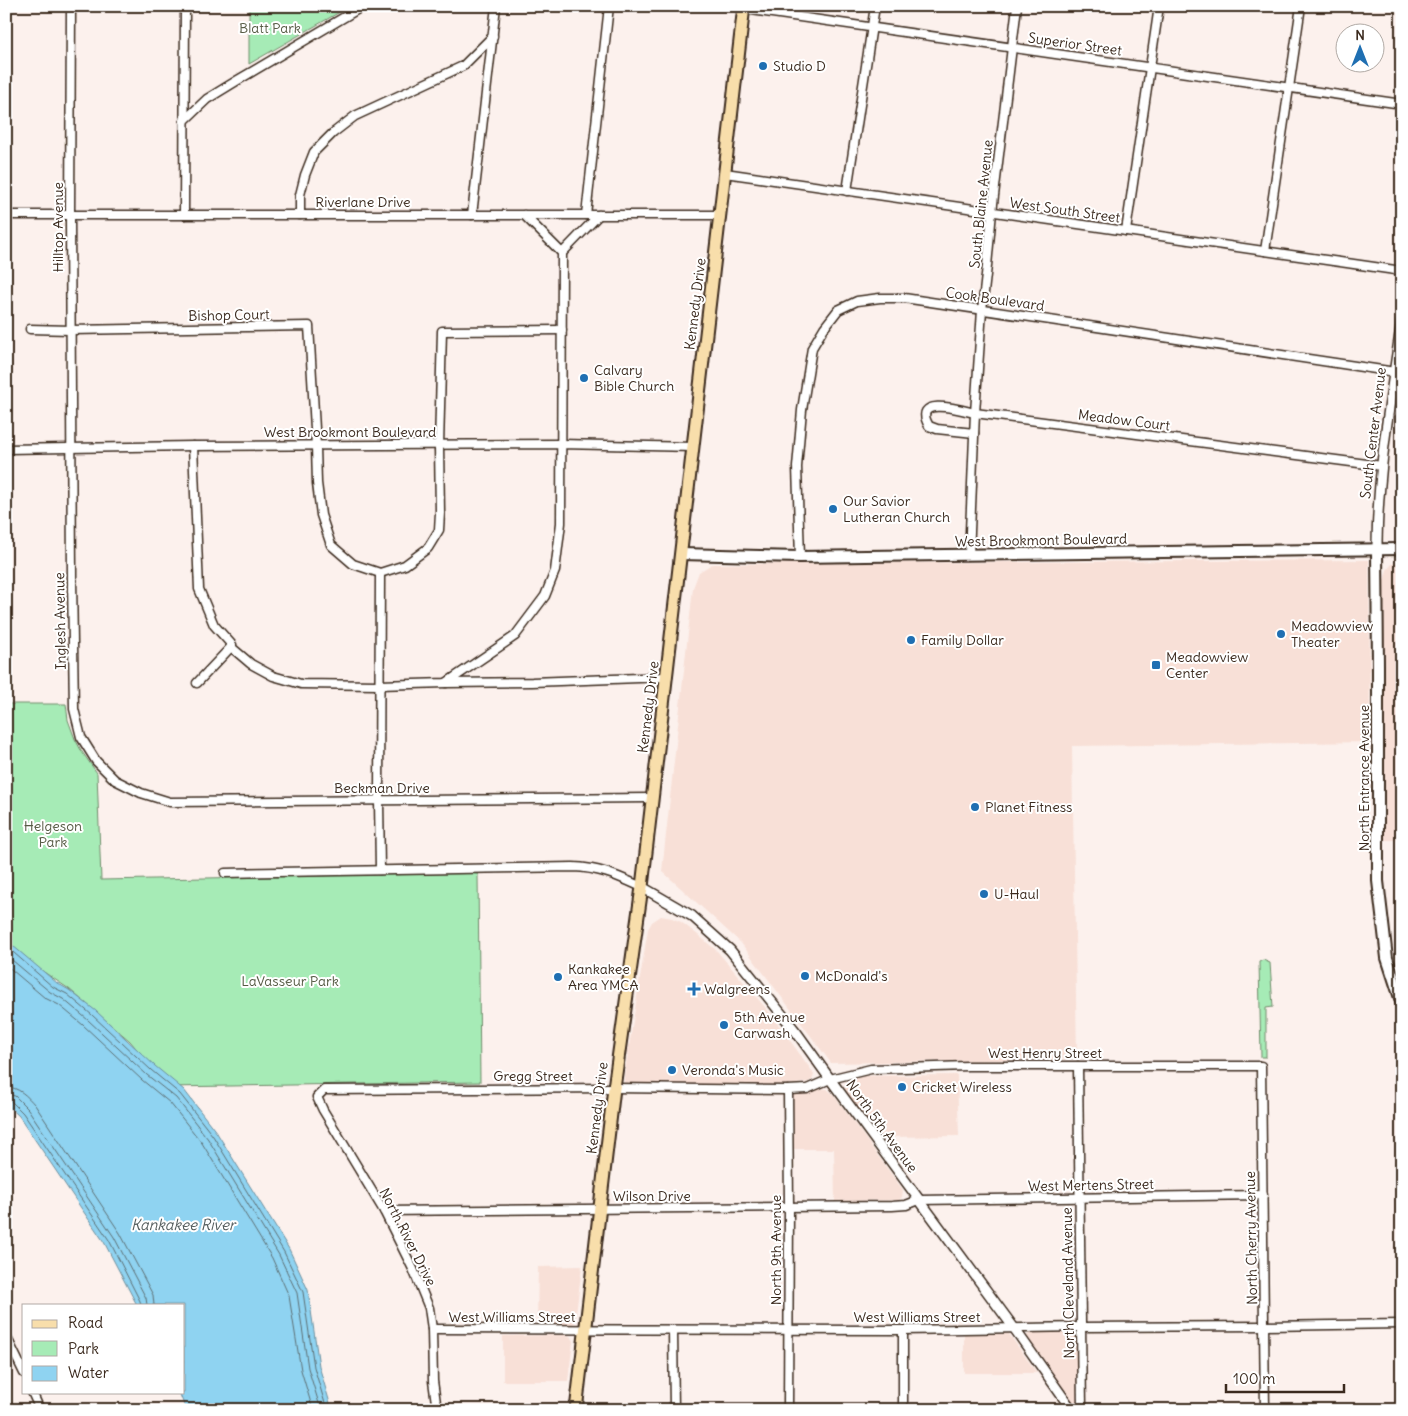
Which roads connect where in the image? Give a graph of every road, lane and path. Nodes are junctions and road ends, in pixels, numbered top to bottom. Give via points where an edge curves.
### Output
1 (70, 6) edge
2 (185, 6) edge
3 (363, 6) edge
4 (496, 6) edge
5 (609, 6) edge
6 (875, 6) edge
7 (1017, 6) edge
8 (1159, 6) edge
9 (1300, 6) edge
10 (744, 8) edge
11 (872, 27) junction
12 (492, 36) junction
13 (1011, 48) junction
14 (1150, 67) junction
15 (1289, 87) junction
16 (1402, 104) edge
17 (184, 121) junction
18 (725, 173) junction
19 (848, 191) junction
20 (992, 212) junction
21 (6, 215) edge
22 (70, 215) junction
23 (184, 215) junction
24 (300, 215) junction
25 (472, 215) junction
26 (524, 215) junction
27 (586, 215) junction
28 (599, 215) junction
29 (720, 215) junction
30 (1126, 231) junction
31 (1265, 251) junction
32 (562, 253) junction
33 (1402, 271) edge
34 (982, 310) junction
35 (1402, 320) edge
36 (30, 329) dead end
37 (70, 330) junction
38 (562, 330) junction
39 (1398, 373) edge
40 (975, 413) junction
41 (974, 433) junction
42 (561, 444) junction
43 (193, 446) junction
44 (316, 446) junction
45 (439, 446) junction
46 (693, 447) junction
47 (72, 448) junction
48 (6, 449) edge
49 (1382, 466) junction
50 (1377, 550) junction
51 (1402, 550) edge
52 (681, 554) junction
53 (969, 555) junction
54 (800, 557) junction
55 (380, 573) junction
56 (231, 646) junction
57 (666, 677) junction
58 (197, 683) dead end
59 (446, 683) junction
60 (379, 685) junction
61 (115, 780) joint
62 (652, 798) junction
63 (379, 800) junction
64 (380, 870) junction
65 (225, 873) dead end
66 (642, 887) junction
67 (1402, 1004) edge
68 (1078, 1066) junction
69 (1261, 1066) joint
70 (830, 1079) junction
71 (614, 1088) junction
72 (324, 1090) joint
73 (788, 1090) junction
74 (1263, 1195) junction
75 (1080, 1197) junction
76 (919, 1200) junction
77 (789, 1207) junction
78 (600, 1208) junction
79 (384, 1212) junction
80 (1402, 1324) edge
81 (1265, 1326) junction
82 (1082, 1327) junction
83 (1014, 1328) junction
84 (432, 1329) junction
85 (585, 1330) junction
86 (673, 1330) junction
87 (788, 1330) junction
88 (903, 1330) junction
89 (6, 1336) edge
90 (22, 1369) edge
91 (33, 1394) edge
92 (40, 1410) edge
93 (437, 1410) edge
94 (576, 1410) edge
95 (674, 1410) edge
96 (788, 1410) edge
97 (903, 1410) edge
98 (1072, 1410) edge
99 (1082, 1410) edge
100 (1265, 1410) edge

1 - 22 street, Hilltop Avenue
2 - 17 street
3 - 17 street via 207,99
4 - 12 street
5 - 27 street
6 - 11 street
7 - 13 street, South Blaine Avenue
8 - 14 street
9 - 15 street
10 - 11 street, Superior Street
10 - 18 main road, Kennedy Drive
11 - 13 street, Superior Street
11 - 19 street
12 - 24 street via 463,66 355,116 333,133 314,152 300,195
12 - 25 street
13 - 14 street, Superior Street
13 - 20 street, South Blaine Avenue
14 - 15 street, Superior Street
14 - 30 street
15 - 16 street, Superior Street
15 - 31 street
17 - 23 street
18 - 19 street, West South Street
18 - 29 main road, Kennedy Drive
19 - 20 street, West South Street
20 - 30 street, West South Street
20 - 34 street, South Blaine Avenue
21 - 22 street, Riverlane Drive
22 - 23 street, Riverlane Drive
22 - 37 street, Hilltop Avenue
23 - 24 street, Riverlane Drive
24 - 25 street, Riverlane Drive
25 - 26 street, Riverlane Drive
26 - 27 street, Riverlane Drive
26 - 32 street
27 - 28 street, Riverlane Drive
28 - 29 street, Riverlane Drive
28 - 32 street
29 - 46 main road, Kennedy Drive
30 - 31 street, West South Street
31 - 33 street, West South Street
32 - 38 street
34 - 39 street, Cook Boulevard
34 - 40 street, South Blaine Avenue
34 - 54 street, Cook Boulevard via 904,298 880,298 857,301 838,310 824,328 812,348 802,410 798,467
35 - 39 street, South Center Avenue
36 - 37 street, Bishop Court
37 - 44 street, Bishop Court via 309,326
37 - 47 street, Hilltop Avenue
38 - 42 street
38 - 45 street via 442,331
39 - 49 street, South Center Avenue
40 - 41 street, South Blaine Avenue
40 - 41 street, Meadow Court via 942,406 928,409 926,414 929,426
40 - 49 street, Meadow Court
41 - 53 street, South Blaine Avenue
42 - 45 street, West Brookmont Boulevard
42 - 46 street, West Brookmont Boulevard
42 - 59 street via 561,523 555,571 545,596 516,636
43 - 44 street, West Brookmont Boulevard
43 - 47 street, West Brookmont Boulevard
43 - 56 street via 199,589 214,625
44 - 45 street, West Brookmont Boulevard
44 - 55 street via 320,514 330,545 353,564
45 - 55 street via 439,530 428,548 405,565
46 - 52 main road, Kennedy Drive
47 - 48 street, West Brookmont Boulevard
47 - 61 street, Inglesh Avenue via 74,709 81,737 96,761
49 - 50 street, South Center Avenue
50 - 51 main road, West Brookmont Boulevard
50 - 53 main road, West Brookmont Boulevard
50 - 67 main road, North Entrance Avenue via 1378,881 1387,958
52 - 54 main road, West Brookmont Boulevard
52 - 57 main road, Kennedy Drive
53 - 54 main road, West Brookmont Boulevard
55 - 60 street
56 - 58 street
56 - 60 street via 251,664 273,676 301,684
57 - 59 street
57 - 62 main road, Kennedy Drive
59 - 60 street
60 - 63 street
61 - 63 street, Beckman Drive via 170,802
62 - 63 street, Beckman Drive
62 - 66 main road, Kennedy Drive
63 - 64 street
64 - 65 street
64 - 66 street via 590,868
66 - 70 street, North 5th Avenue via 692,916 730,950
66 - 71 main road, Kennedy Drive
68 - 69 street, West Henry Street
68 - 70 street, West Henry Street via 871,1069
68 - 75 street, North Cleveland Avenue
69 - 74 street, North Cherry Avenue
70 - 73 street, Gregg Street via 807,1089
70 - 76 street, North 5th Avenue
71 - 72 street, Gregg Street
71 - 73 street, Gregg Street
71 - 78 main road, Kennedy Drive
72 - 79 street, North River Drive via 317,1097 323,1110
73 - 77 street, North 9th Avenue
74 - 75 street, West Mertens Street
74 - 81 street, North Cherry Avenue
75 - 76 street, West Mertens Street
75 - 82 street, North Cleveland Avenue
76 - 77 street, Wilson Drive via 906,1205
76 - 83 street, North 5th Avenue
77 - 78 street, Wilson Drive
77 - 87 street, North 9th Avenue
78 - 79 street, Wilson Drive
78 - 85 main road, Kennedy Drive
79 - 84 street, North River Drive via 417,1277 429,1308
80 - 81 street, West Williams Street
81 - 82 street, West Williams Street
81 - 100 street, North Cherry Avenue
82 - 83 street, West Williams Street
82 - 99 street, North Cleveland Avenue
83 - 88 street, West Williams Street
83 - 98 street, North 5th Avenue
84 - 85 street, West Williams Street
84 - 93 street, North River Drive
85 - 86 street, West Williams Street
85 - 94 main road, Kennedy Drive
86 - 87 street, West Williams Street
86 - 95 street
87 - 88 street, West Williams Street
87 - 96 street, North 9th Avenue
88 - 97 street
89 - 90 street
91 - 92 street

